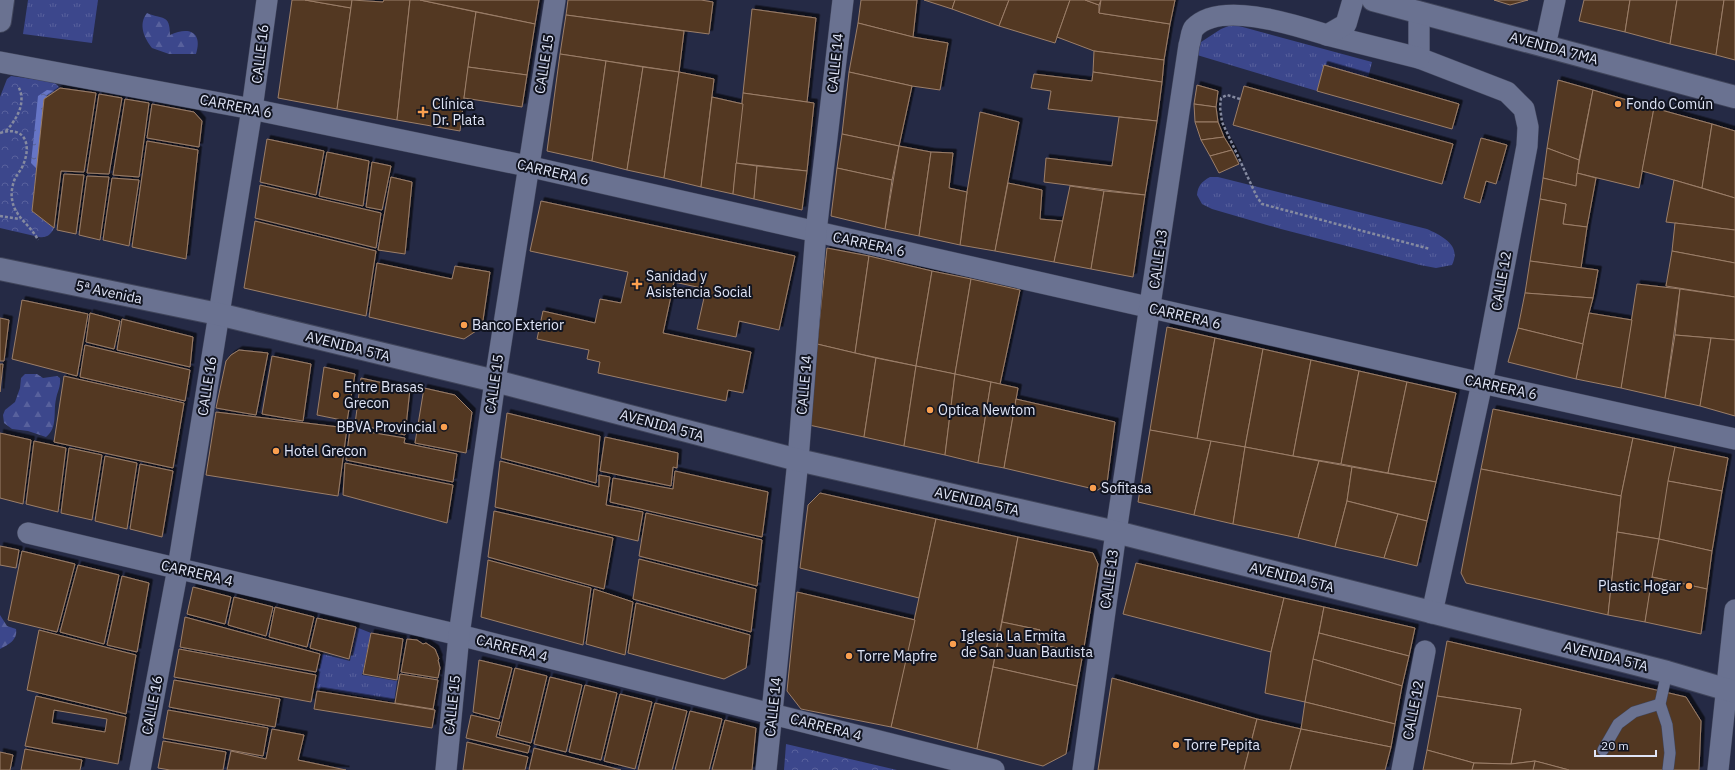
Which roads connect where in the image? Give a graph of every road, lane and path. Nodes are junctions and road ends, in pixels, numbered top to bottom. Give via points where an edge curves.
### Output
1 (3, 0) edge
2 (267, 0) edge
3 (555, 0) edge
4 (842, 0) edge
5 (1353, 0) edge
6 (1373, 0) edge
7 (1555, 0) edge
8 (1419, 12) junction
9 (0, 21) edge
10 (1327, 35) junction
11 (1545, 46) junction
12 (1419, 58) junction
13 (0, 62) edge
14 (15, 81) dead end
15 (1735, 97) edge
16 (1240, 99) dead end
17 (252, 109) junction
18 (6, 132) junction
19 (0, 133) edge
20 (528, 166) junction
21 (0, 216) edge
22 (21, 219) junction
23 (816, 232) junction
24 (38, 240) dead end
25 (1430, 250) dead end
26 (0, 269) edge
27 (1151, 308) junction
28 (218, 314) junction
29 (495, 381) junction
30 (1482, 384) junction
31 (1735, 439) edge
32 (798, 460) junction
33 (1116, 532) junction
34 (28, 534) dead end
35 (178, 568) junction
36 (1735, 610) edge
37 (1432, 613) junction
38 (459, 635) junction
39 (1425, 651) dead end
40 (1667, 672) junction
41 (1731, 691) edge
42 (1660, 704) junction
43 (772, 713) junction
44 (1603, 750) dead end
45 (140, 770) edge
46 (446, 770) edge
47 (766, 770) edge
48 (994, 770) edge
49 (1083, 770) edge
50 (1402, 770) edge
51 (1668, 770) edge
52 (1718, 770) edge

1 - 9 street
2 - 17 street, CALLE 16
3 - 20 street, CALLE 15
4 - 23 street, CALLE 14
5 - 10 street via 1346,24
6 - 8 street, AVENIDA 7MA
7 - 11 street
8 - 11 street, AVENIDA 7MA
8 - 12 street
10 - 12 street, CALLE 13
10 - 27 street, CALLE 13 via 1293,24 1236,13 1207,18 1194,28 1189,45
11 - 15 street, AVENIDA 7MA
12 - 30 street, CALLE 12 via 1507,92 1524,109 1528,127 1527,146
13 - 17 street, CARRERA 6
14 - 18 path via 22,97 21,106 18,116
16 - 25 path via 1227,95 1221,98 1222,122 1262,204
17 - 20 street, CARRERA 6
17 - 28 street, CALLE 16
18 - 19 path
18 - 22 path via 23,134 26,140 23,165 12,190 14,209
20 - 23 street, CARRERA 6
20 - 29 street, CALLE 15
21 - 22 path
22 - 24 path via 35,233
23 - 27 street, CARRERA 6
23 - 32 street, CALLE 14
26 - 28 street, 5ª Avenida
27 - 30 street, CARRERA 6
27 - 33 street, CALLE 13
28 - 29 street, AVENIDA 5TA
28 - 35 street, CALLE 16
29 - 32 street, AVENIDA 5TA
29 - 38 street, CALLE 15
30 - 31 street, CARRERA 6
30 - 37 street, CALLE 12
32 - 33 street, AVENIDA 5TA
32 - 43 street, CALLE 14
33 - 37 street, AVENIDA 5TA
33 - 49 street, CALLE 13
34 - 35 street, CARRERA 4
35 - 38 street, CARRERA 4
35 - 45 street, CALLE 16
36 - 41 street
37 - 40 street, AVENIDA 5TA
38 - 43 street, CARRERA 4
38 - 46 street, CALLE 15
39 - 50 street, CALLE 12
40 - 41 street, AVENIDA 5TA
40 - 42 lane
41 - 52 street
42 - 44 lane via 1634,712 1618,724
42 - 51 lane via 1667,725 1670,753
43 - 47 street, CALLE 14
43 - 48 street, CARRERA 4

